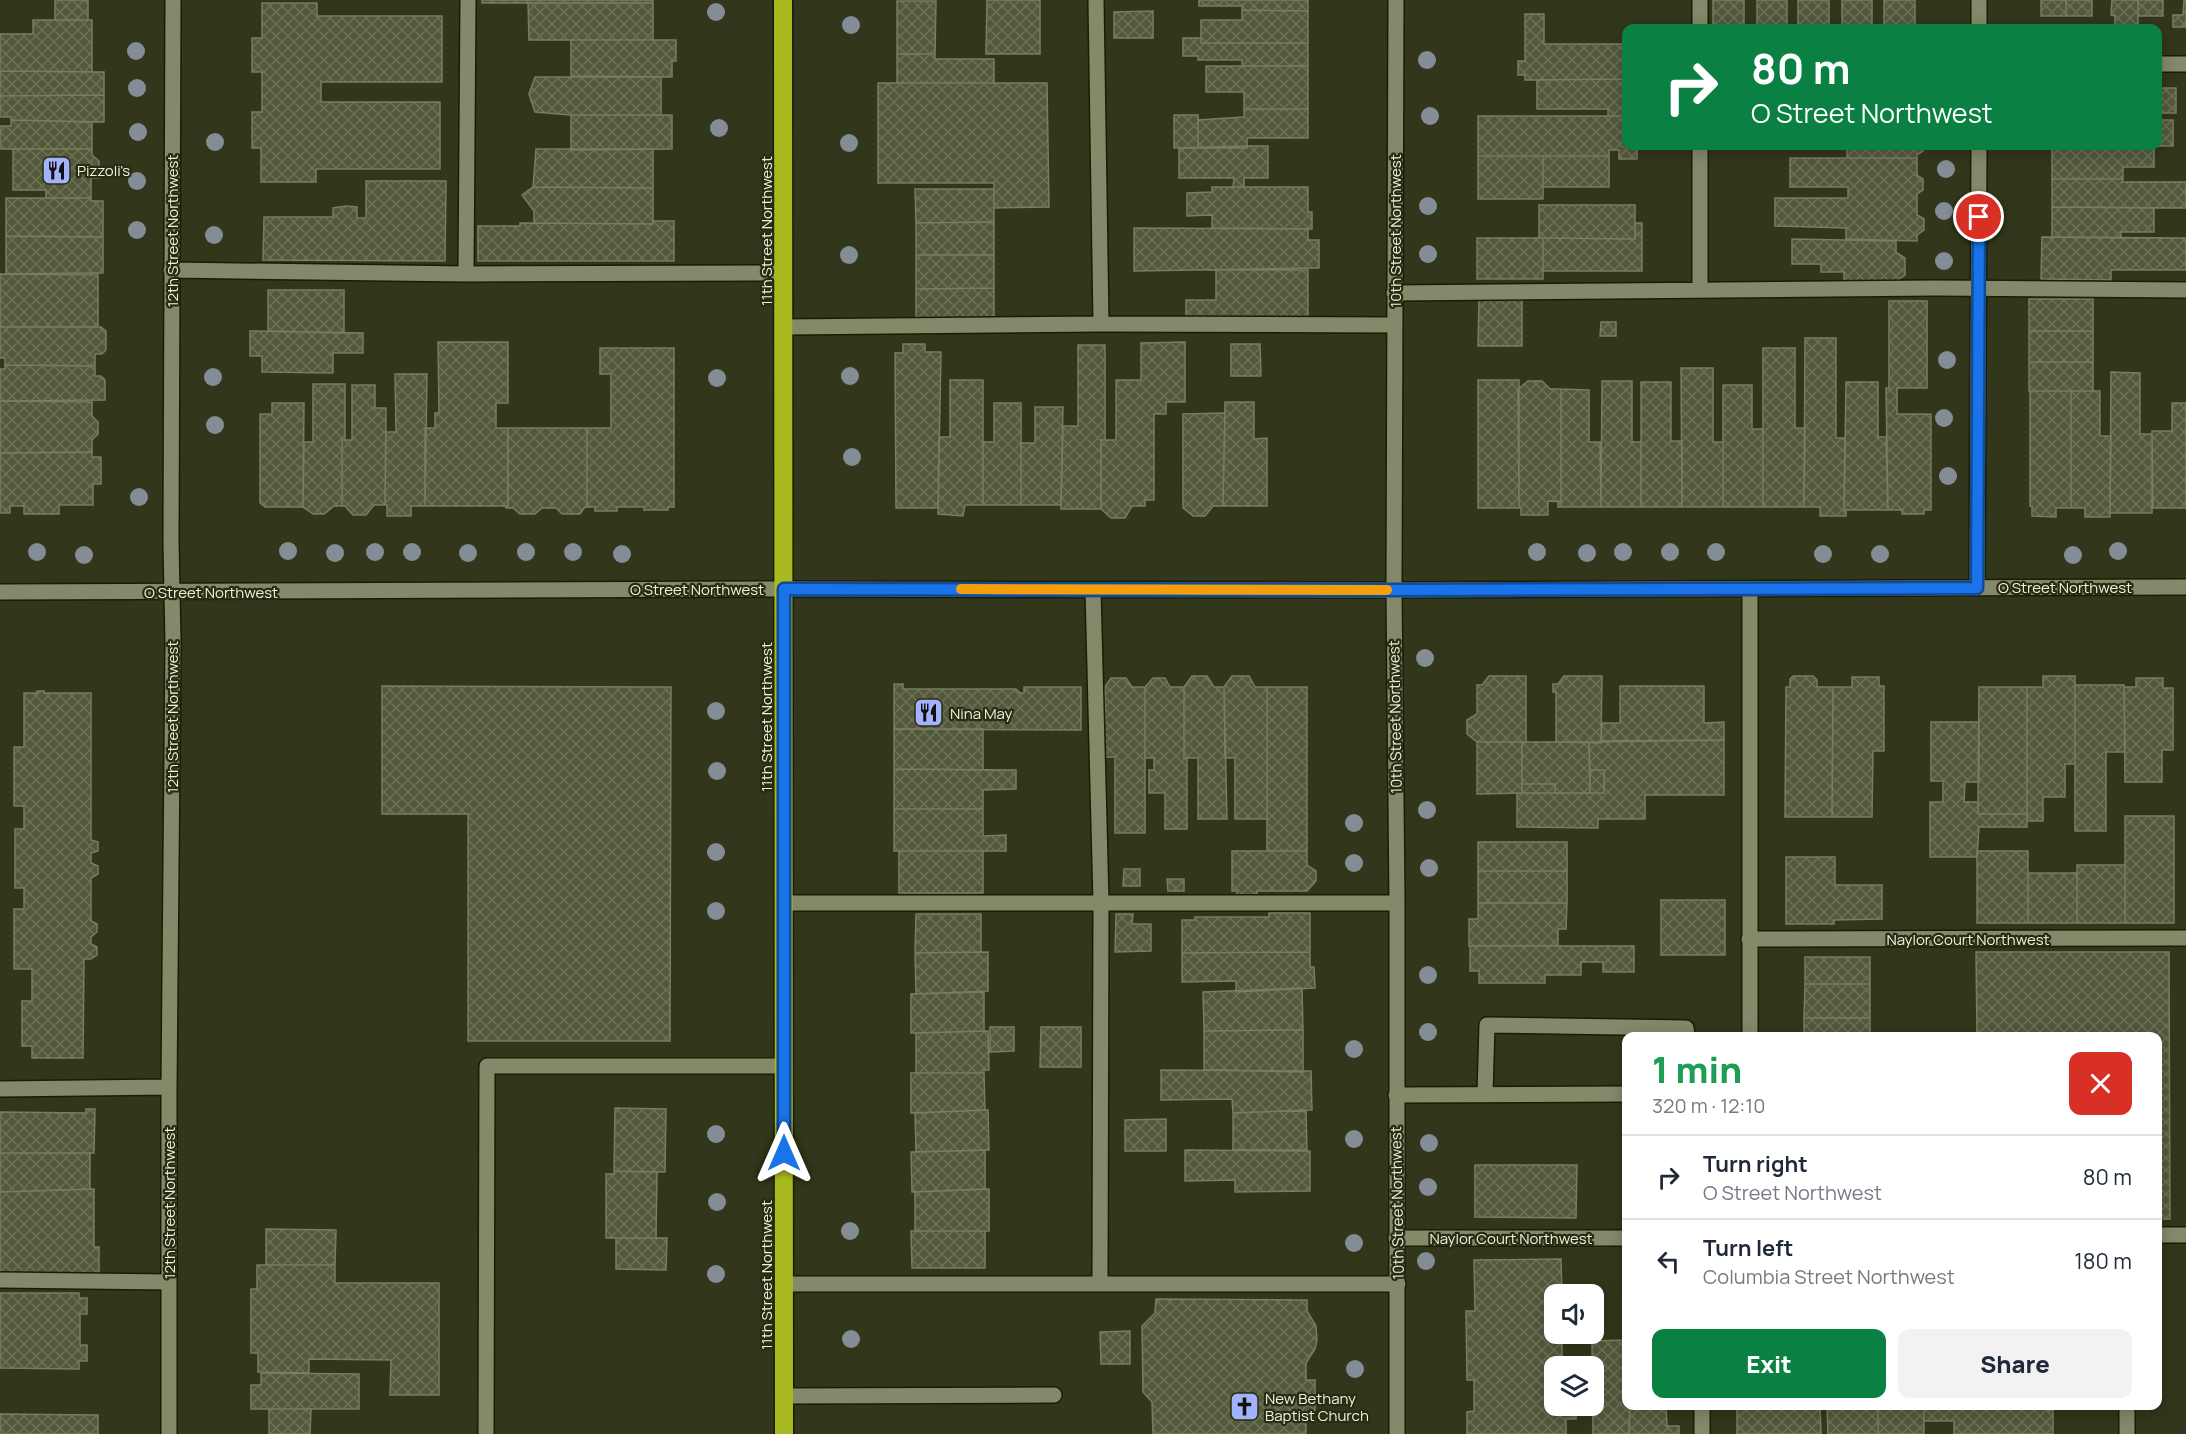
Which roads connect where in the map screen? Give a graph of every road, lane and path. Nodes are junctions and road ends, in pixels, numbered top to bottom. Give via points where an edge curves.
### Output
1 (173, 0) edge
2 (468, 0) edge
3 (783, 0) edge
4 (1096, 0) edge
5 (1396, 0) edge
6 (1700, 0) edge
7 (1979, 0) edge
8 (1700, 24) edge
9 (1979, 24) edge
10 (2162, 64) edge
11 (2186, 64) edge
12 (1700, 150) edge
13 (1979, 150) edge
14 (171, 270) junction
15 (784, 273) junction
16 (466, 274) junction
17 (1979, 288) junction
18 (1700, 290) junction
19 (2186, 291) edge
20 (1394, 293) junction
21 (1101, 324) junction
22 (1395, 324) junction
23 (784, 327) junction
24 (2186, 586) edge
25 (1977, 588) junction
26 (784, 589) junction
27 (1750, 589) junction
28 (1093, 590) junction
29 (1394, 590) junction
30 (0, 592) edge
31 (171, 592) junction
32 (1101, 902) junction
33 (784, 903) junction
34 (1397, 903) junction
35 (2186, 938) edge
36 (1749, 939) junction
37 (1686, 1032) edge
38 (1750, 1032) edge
39 (783, 1066) junction
40 (169, 1087) junction
41 (0, 1089) edge
42 (1485, 1094) junction
43 (1622, 1094) edge
44 (1396, 1095) junction
45 (2162, 1235) edge
46 (2186, 1235) edge
47 (1396, 1238) junction
48 (1622, 1238) edge
49 (0, 1280) edge
50 (169, 1282) junction
51 (784, 1284) junction
52 (1100, 1284) junction
53 (1398, 1284) junction
54 (1054, 1395) dead end
55 (784, 1396) junction
56 (1702, 1410) edge
57 (2127, 1410) edge
58 (169, 1434) edge
59 (486, 1434) edge
60 (784, 1434) edge
61 (1397, 1434) edge
62 (1702, 1434) edge
63 (2127, 1434) edge

1 - 14 street, 12th Street Northwest
2 - 16 street
3 - 15 highway, 11th Street Northwest
4 - 21 street
5 - 20 street, 10th Street Northwest
6 - 8 street
7 - 9 street
10 - 11 street
12 - 18 street
13 - 17 street
14 - 16 street
14 - 31 street, 12th Street Northwest
15 - 16 street
15 - 23 highway, 11th Street Northwest
17 - 18 street
17 - 19 street
17 - 25 street
18 - 20 street
20 - 22 street, 10th Street Northwest
21 - 22 street
21 - 23 street
22 - 29 street, 10th Street Northwest
23 - 26 highway, 11th Street Northwest
24 - 25 street, O Street Northwest
25 - 27 street, O Street Northwest
26 - 28 street, O Street Northwest
26 - 31 street, O Street Northwest
26 - 33 highway, 11th Street Northwest
27 - 29 street, O Street Northwest
27 - 36 street
28 - 29 street, O Street Northwest
28 - 32 street
29 - 34 street, 10th Street Northwest
30 - 31 street, O Street Northwest
31 - 40 street, 12th Street Northwest
32 - 33 street
32 - 34 street
32 - 52 street
33 - 39 highway, 11th Street Northwest
34 - 44 street, 10th Street Northwest
35 - 36 street, Naylor Court Northwest
36 - 38 street
37 - 42 street via 1686,1028 1487,1025
39 - 51 highway, 11th Street Northwest
39 - 59 street via 487,1066
40 - 41 street
40 - 50 street, 12th Street Northwest
42 - 43 street
42 - 44 street
44 - 47 street, 10th Street Northwest
45 - 46 street
47 - 48 street, Naylor Court Northwest
47 - 53 street, 10th Street Northwest
49 - 50 street
50 - 58 street, 12th Street Northwest
51 - 52 street
51 - 55 highway, 11th Street Northwest
52 - 53 street
53 - 61 street, 10th Street Northwest
54 - 55 street
55 - 60 highway, 11th Street Northwest
56 - 62 street
57 - 63 street

